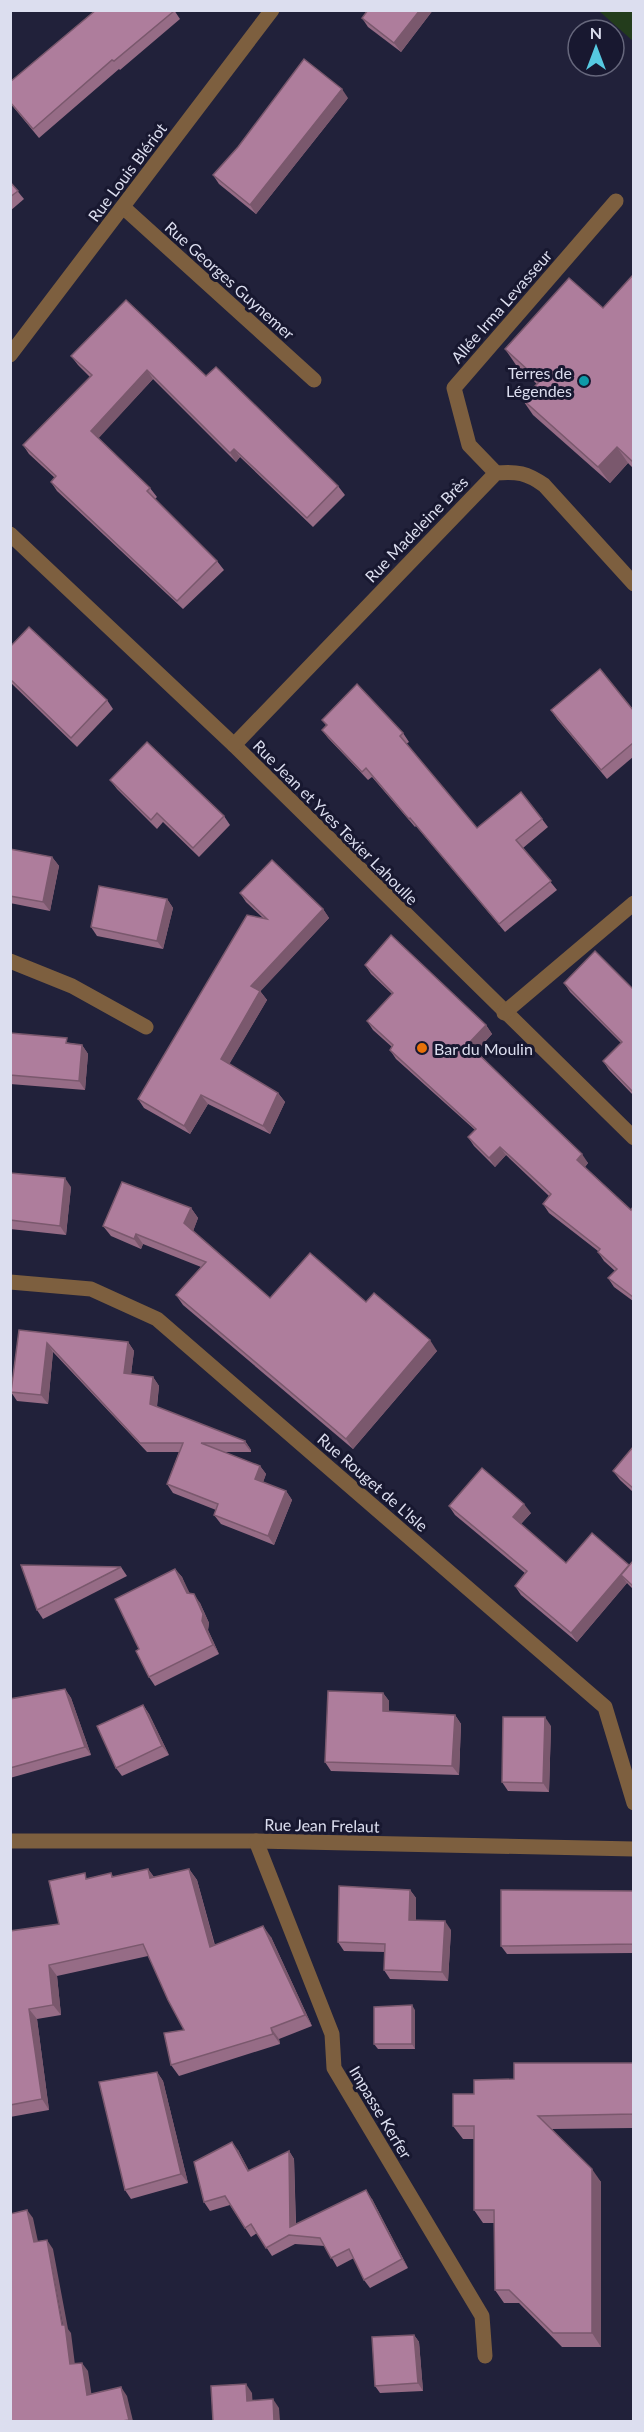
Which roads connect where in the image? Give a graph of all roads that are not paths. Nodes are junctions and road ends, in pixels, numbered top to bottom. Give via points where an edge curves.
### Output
1 (272, 10) edge
2 (616, 201) dead end
3 (123, 207) junction
4 (10, 354) edge
5 (314, 381) dead end
6 (496, 473) junction
7 (10, 534) edge
8 (633, 584) edge
9 (234, 745) junction
10 (633, 903) edge
11 (10, 961) edge
12 (504, 1013) junction
13 (146, 1027) dead end
14 (633, 1138) edge
15 (10, 1282) edge
16 (633, 1803) edge
17 (10, 1841) edge
18 (256, 1841) junction
19 (633, 1849) edge
20 (485, 2356) dead end

1 - 3 street, Rue Louis Blériot
2 - 6 street, Allée Irma Levasseur via 454,388 469,445
3 - 4 street, Rue Louis Blériot
3 - 5 street, Rue Georges Guynemer
6 - 8 street via 515,471 544,485
6 - 9 street, Rue Madeleine Brès
7 - 9 street, Rue Jean et Yves Texier Lahoulle
9 - 12 street, Rue Jean et Yves Texier Lahoulle
10 - 12 street
11 - 13 street via 72,986
12 - 14 street, Rue Jean et Yves Texier Lahoulle
15 - 16 street, Rue Rouget de L'Isle via 91,1289 158,1319 605,1707
17 - 18 street, Rue Jean Frelaut
18 - 19 street, Rue Jean Frelaut
18 - 20 street, Impasse Kerfer via 332,2034 334,2068 482,2316

